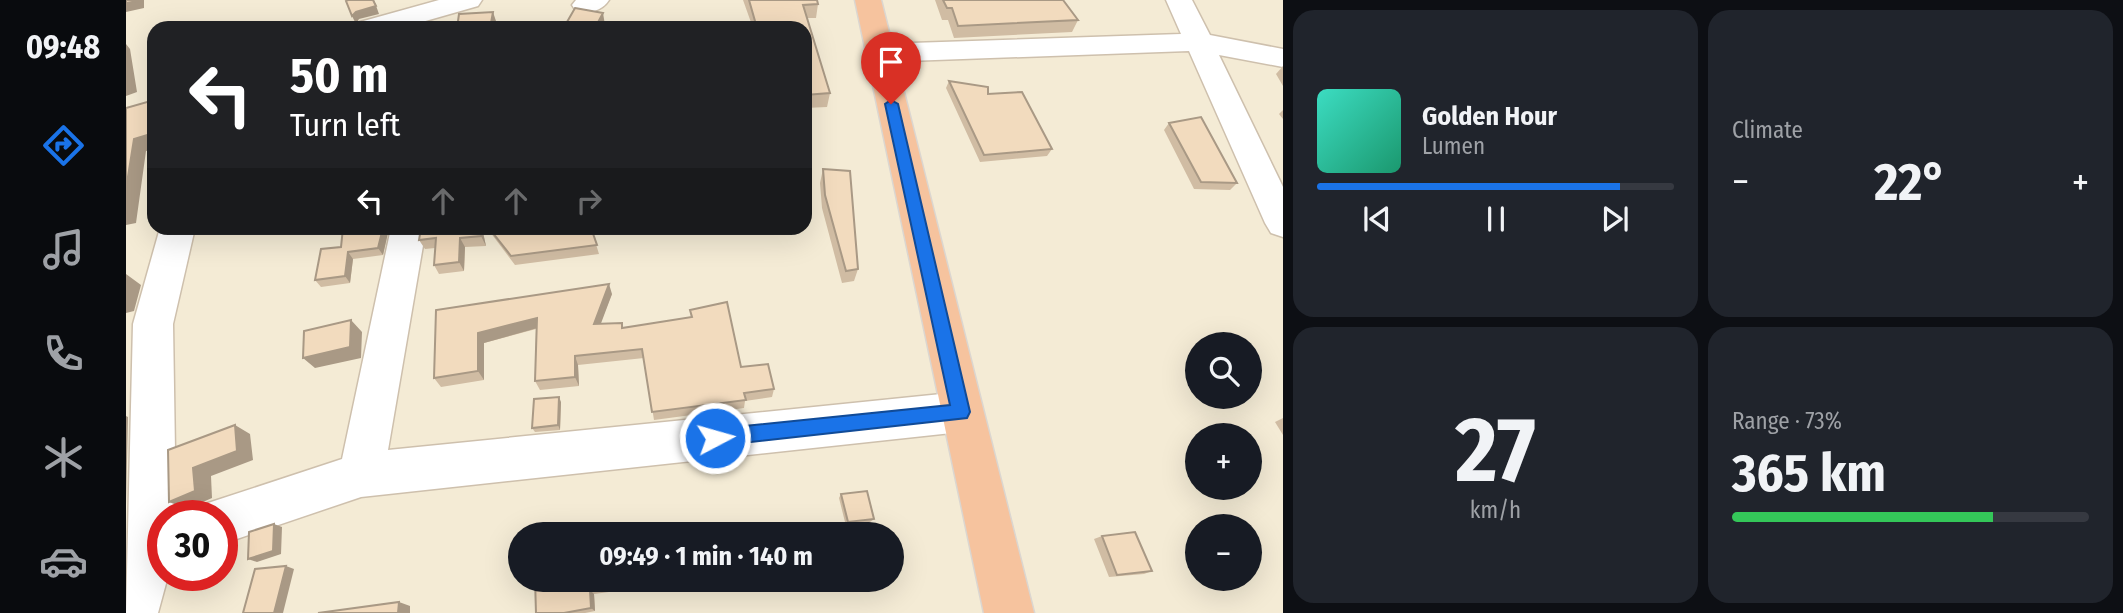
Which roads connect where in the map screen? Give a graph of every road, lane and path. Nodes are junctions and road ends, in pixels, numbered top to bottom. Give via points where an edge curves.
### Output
1 (469, 0) edge
2 (868, 0) edge
3 (1180, 0) edge
4 (393, 16) edge
5 (1198, 42) junction
6 (880, 53) junction
7 (1283, 58) edge
8 (1283, 223) edge
9 (175, 235) edge
10 (407, 235) edge
11 (961, 412) junction
12 (361, 475) junction
13 (148, 500) edge
14 (238, 516) edge
15 (147, 547) edge
16 (133, 613) edge
17 (1009, 613) edge

1 - 4 street
2 - 6 highway
3 - 5 street
5 - 6 street
5 - 7 street
5 - 8 street
6 - 11 highway
9 - 13 street via 153,324
10 - 12 street
11 - 12 street
11 - 17 highway
12 - 14 street
15 - 16 street

